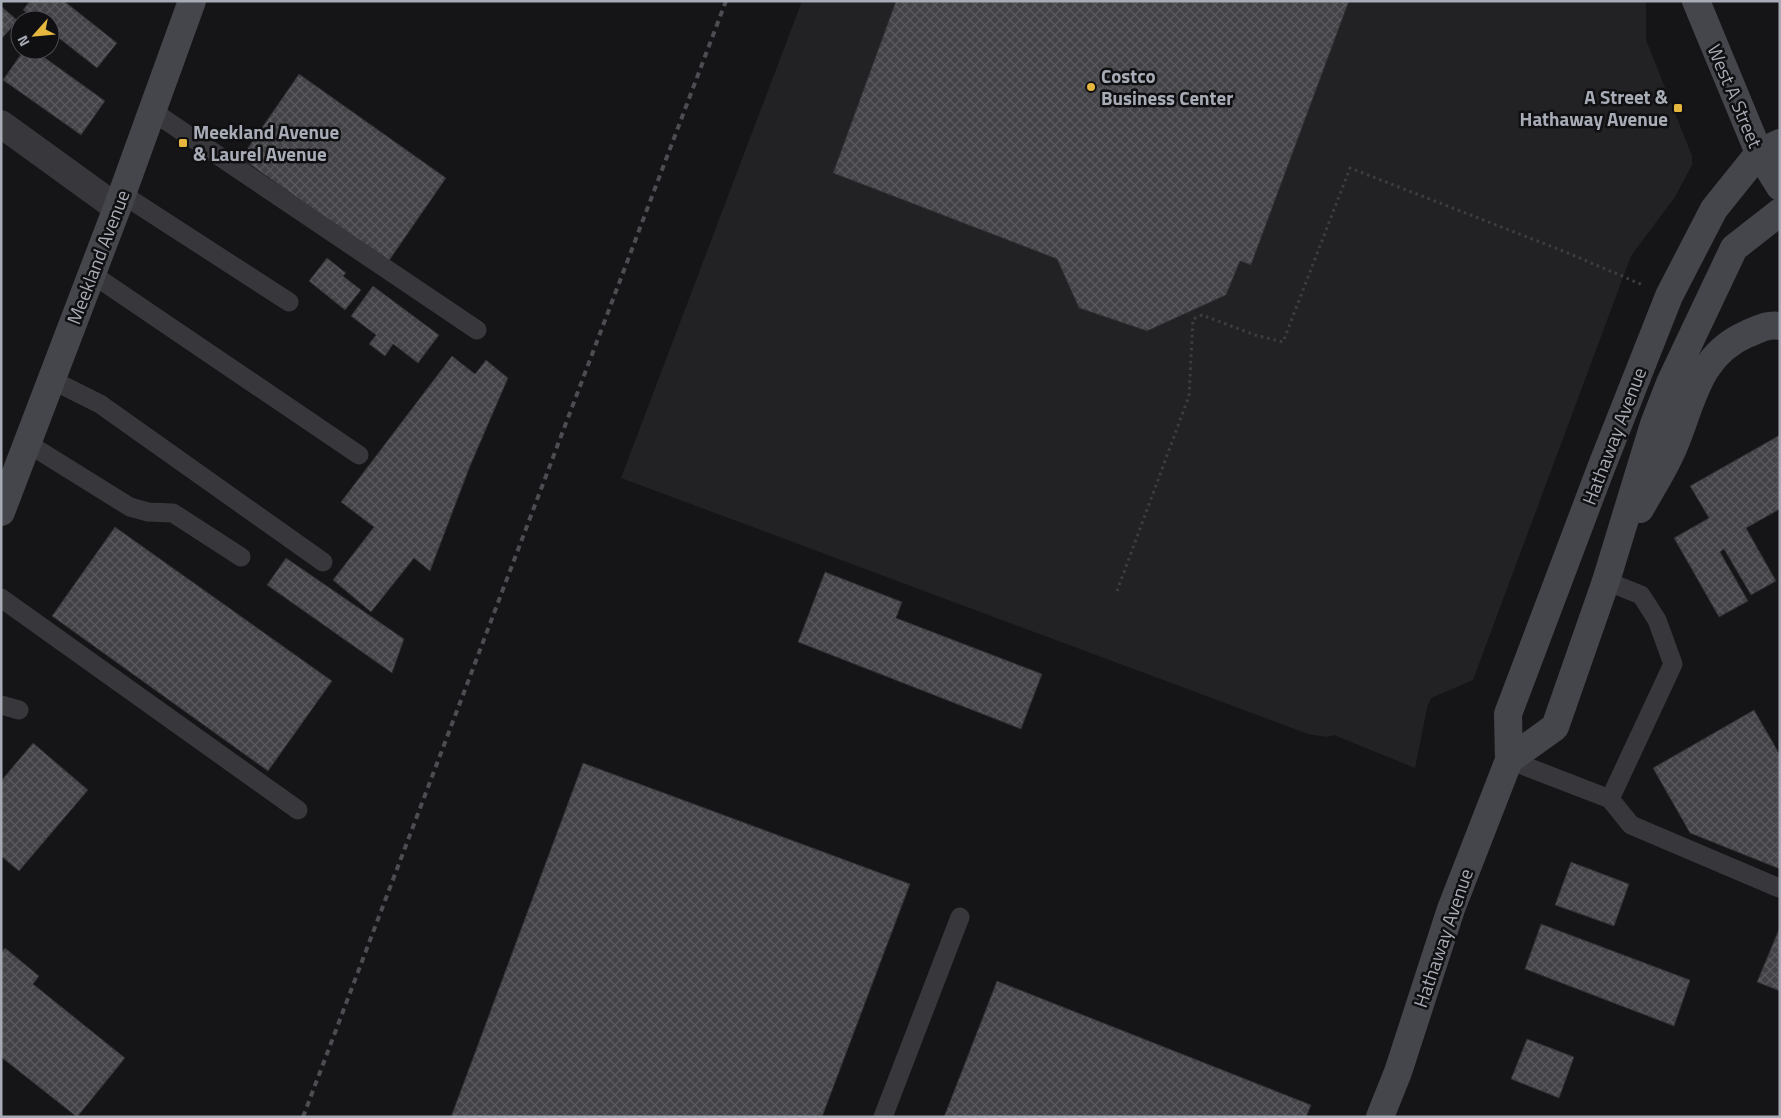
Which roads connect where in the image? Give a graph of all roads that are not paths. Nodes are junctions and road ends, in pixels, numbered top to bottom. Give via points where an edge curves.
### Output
1 (192, 1) edge
2 (1696, 1) edge
3 (152, 112) junction
4 (1, 124) edge
5 (1769, 148) edge
6 (1780, 187) edge
7 (119, 201) junction
8 (1780, 212) edge
9 (92, 274) junction
10 (289, 302) dead end
11 (1780, 326) edge
12 (477, 330) dead end
13 (52, 380) junction
14 (27, 443) junction
15 (359, 455) dead end
16 (1, 512) edge
17 (241, 557) dead end
18 (323, 562) dead end
19 (1610, 570) junction
20 (1, 598) edge
21 (1509, 760) junction
22 (1610, 799) junction
23 (298, 810) dead end
24 (1779, 888) edge
25 (960, 917) dead end
26 (883, 1117) edge
27 (1380, 1117) edge

1 - 3 street, Meekland Avenue
2 - 5 street, West A Street
3 - 7 street, Meekland Avenue
3 - 12 lane
4 - 7 street
5 - 6 street, West A Street
5 - 21 street, Hathaway Avenue via 1714,209 1669,296 1508,714
7 - 9 street, Meekland Avenue
7 - 10 lane
8 - 19 street, Hathaway Avenue via 1734,248 1688,342 1654,424
9 - 13 street, Meekland Avenue
9 - 15 lane
11 - 19 street via 1770,324 1732,341 1709,365 1696,385 1670,455
13 - 14 street, Meekland Avenue
13 - 18 lane via 100,404
14 - 16 street, Meekland Avenue
14 - 17 lane via 130,507 173,513
19 - 21 street, Hathaway Avenue via 1555,727
19 - 22 lane via 1641,595 1657,620 1673,664
20 - 23 lane
21 - 22 lane
21 - 27 street, Hathaway Avenue via 1451,909
22 - 24 lane via 1631,825
25 - 26 lane

